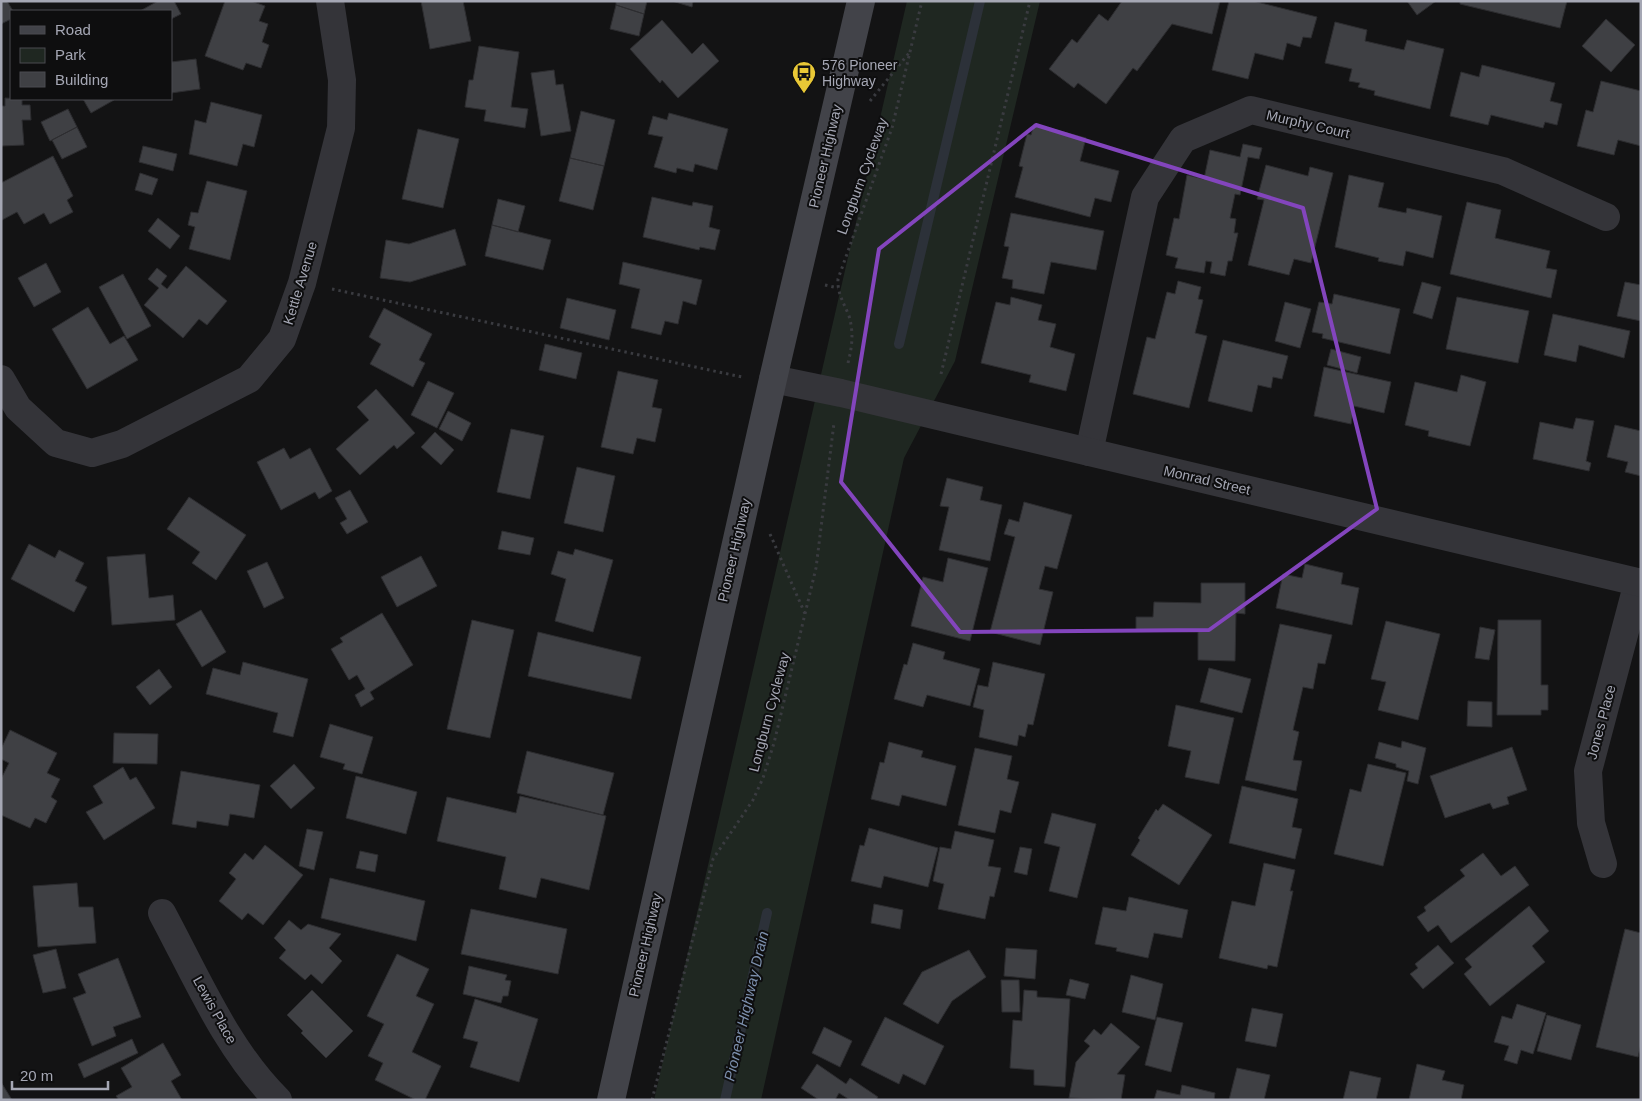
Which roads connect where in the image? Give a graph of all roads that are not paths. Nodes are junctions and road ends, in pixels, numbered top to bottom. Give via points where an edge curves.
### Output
1 (330, 1) edge
2 (861, 1) edge
3 (1606, 217) dead end
4 (1, 379) edge
5 (773, 379) junction
6 (1089, 452) junction
7 (1639, 583) edge
8 (1603, 864) dead end
9 (162, 913) dead end
10 (278, 1100) edge
11 (611, 1100) edge

1 - 4 street, Kettle Avenue via 342,80 341,128 302,283 282,339 249,378 122,444 92,453 56,443 18,408
2 - 5 main road, Pioneer Highway
3 - 6 street, Murphy Court via 1503,171 1252,110 1183,139 1145,196
5 - 6 street, Monrad Street
5 - 11 main road, Pioneer Highway
6 - 7 street, Monrad Street
7 - 8 street, Jones Place via 1588,771 1591,823
9 - 10 street, Lewis Place via 234,1045 258,1081

